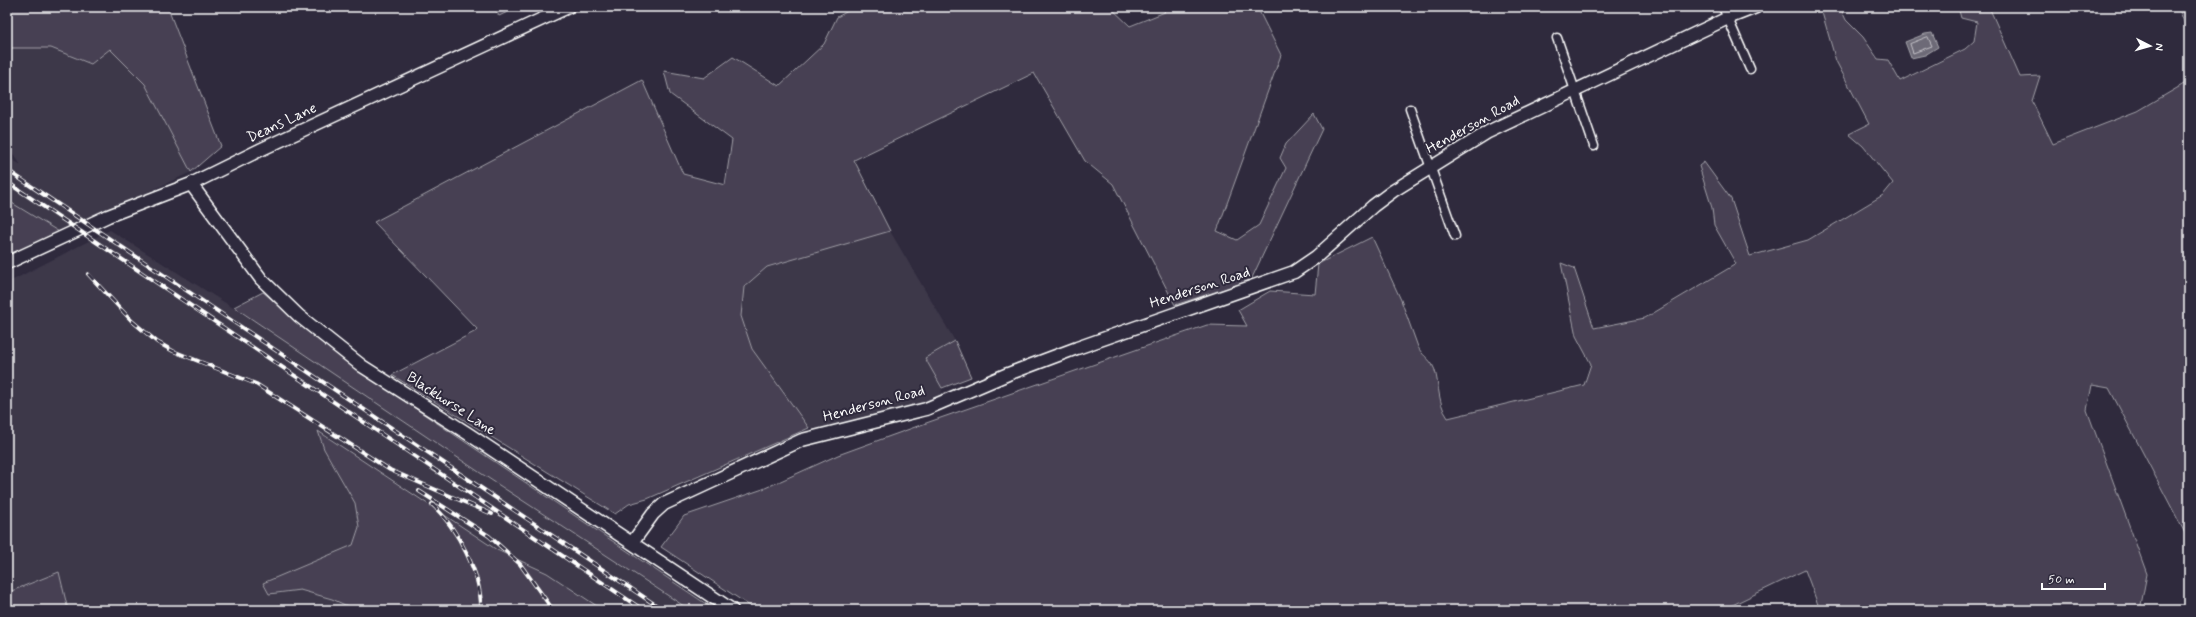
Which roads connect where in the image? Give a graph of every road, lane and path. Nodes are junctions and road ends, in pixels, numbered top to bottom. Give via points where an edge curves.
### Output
1 (568, 7) edge
2 (1756, 7) edge
3 (1726, 12) edge
4 (1557, 38) dead end
5 (1750, 69) dead end
6 (1575, 89) junction
7 (1410, 109) dead end
8 (1594, 146) dead end
9 (1430, 168) junction
10 (191, 184) junction
11 (1455, 236) dead end
12 (7, 263) edge
13 (632, 543) junction
14 (732, 610) edge

1 - 10 street, Deans Lane
2 - 3 street, Henderson Road
3 - 5 street
3 - 6 street, Henderson Road
4 - 6 street
6 - 8 street
6 - 9 street, Henderson Road via 1488,132
7 - 9 street
9 - 11 street
9 - 13 street, Henderson Road via 1373,206 1316,257 1294,272 1077,348 926,409 802,440 664,504 653,514
10 - 12 street, Deans Lane via 108,216
10 - 13 street, Blackhorse Lane via 261,279 299,316 362,366
13 - 14 street, Blackhorse Lane

